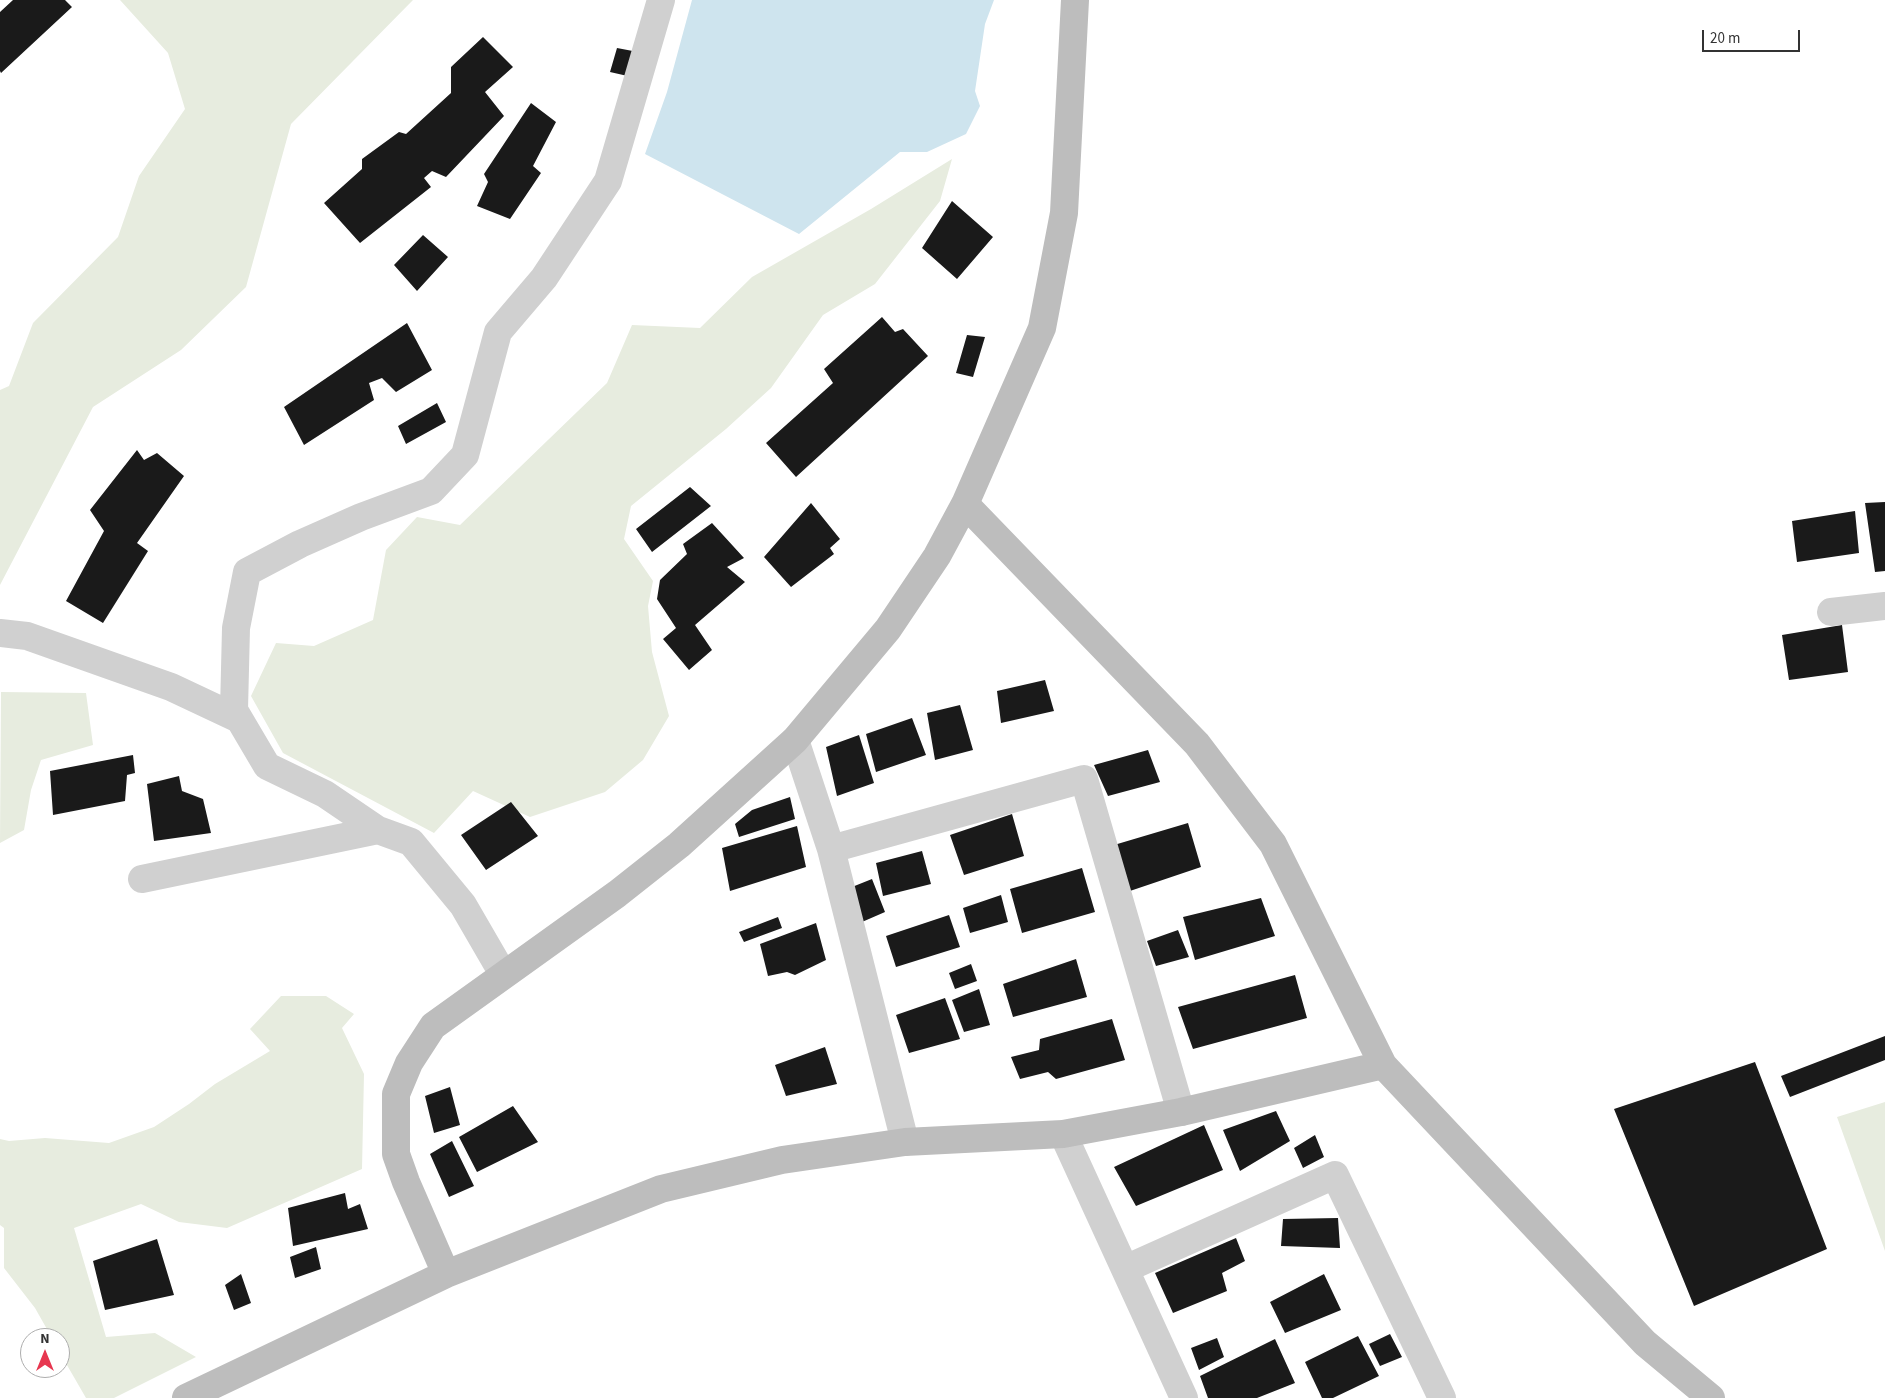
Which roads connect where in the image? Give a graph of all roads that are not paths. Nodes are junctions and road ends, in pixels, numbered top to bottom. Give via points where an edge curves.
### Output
1 (661, 0) edge
2 (1075, 0) edge
3 (965, 504) junction
4 (1885, 606) edge
5 (1831, 612) dead end
6 (0, 633) edge
7 (239, 719) junction
8 (795, 740) junction
9 (378, 830) junction
10 (831, 849) junction
11 (142, 879) dead end
12 (503, 974) junction
13 (1383, 1065) junction
14 (1181, 1112) junction
15 (1063, 1134) junction
16 (905, 1142) junction
17 (1125, 1269) junction
18 (446, 1274) junction
19 (186, 1398) edge
20 (1184, 1398) edge
21 (1442, 1398) edge
22 (1711, 1398) edge

1 - 7 street via 608,181 544,278 498,332 465,455 432,492 361,517 247,572 236,628 234,710
2 - 3 street via 1064,213 1042,328
3 - 8 street via 937,556 888,629
3 - 13 street via 1197,744 1273,844
4 - 5 street
6 - 7 street via 27,636 171,687
7 - 9 street via 267,766 325,794
8 - 10 street
8 - 12 street via 679,845 617,894
9 - 11 street
9 - 12 street via 411,842 464,905
10 - 14 street via 1084,779
10 - 16 street
12 - 18 street via 433,1026 409,1063 396,1094 396,1154
13 - 14 street
13 - 22 street via 1645,1343
14 - 15 street
15 - 16 street
15 - 17 street
16 - 18 street via 782,1160 661,1189
17 - 20 street
17 - 21 street via 1335,1175
18 - 19 street

